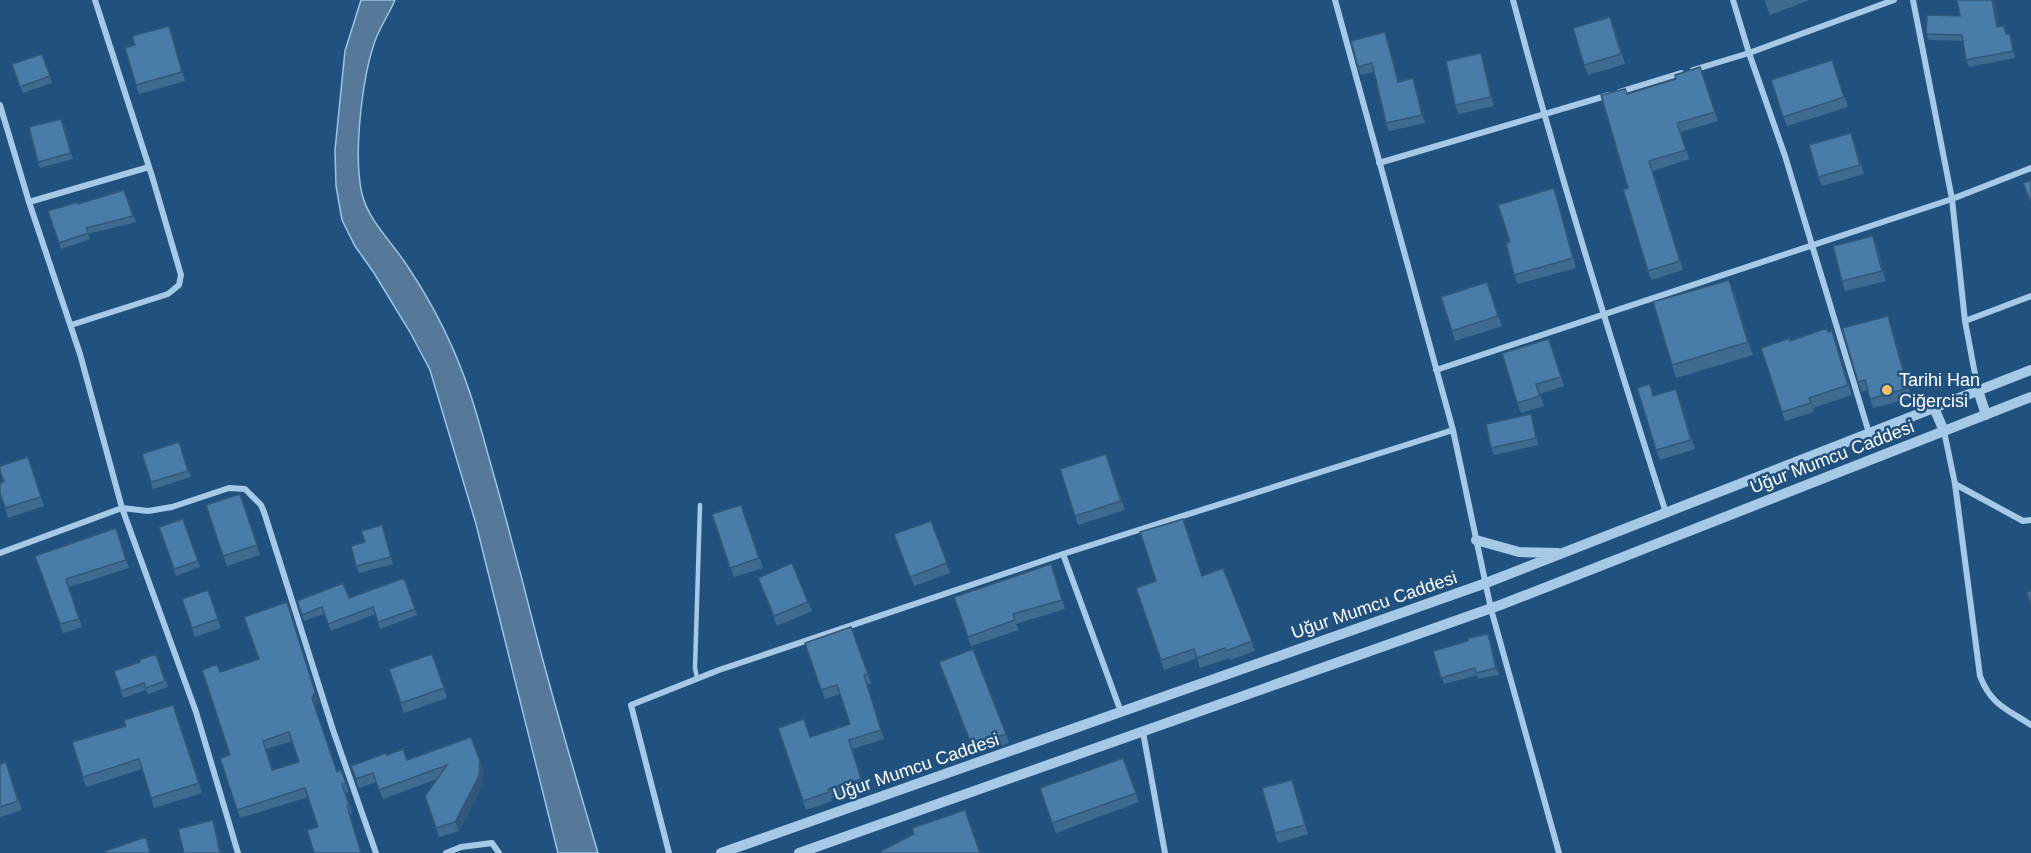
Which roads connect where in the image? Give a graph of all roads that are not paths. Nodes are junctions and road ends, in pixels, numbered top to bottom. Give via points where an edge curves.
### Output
1 (95, 0) edge
2 (1335, 0) edge
3 (1513, 0) edge
4 (1733, 0) edge
5 (1894, 0) edge
6 (1913, 0) edge
7 (1749, 53) junction
8 (0, 105) edge
9 (1543, 115) junction
10 (1379, 163) junction
11 (149, 167) junction
12 (2031, 168) edge
13 (1952, 199) junction
14 (28, 202) junction
15 (1813, 246) junction
16 (2031, 296) edge
17 (1603, 315) junction
18 (1965, 321) junction
19 (71, 325) junction
20 (2031, 369) edge
21 (1436, 370) junction
22 (1978, 390) junction
23 (2031, 397) edge
24 (1934, 408) junction
25 (1986, 415) junction
26 (1453, 430) junction
27 (1944, 431) junction
28 (1869, 433) junction
29 (1955, 484) junction
30 (700, 505) dead end
31 (122, 508) junction
32 (1666, 513) junction
33 (2031, 520) edge
34 (1476, 540) junction
35 (0, 553) edge
36 (1564, 553) junction
37 (1063, 554) junction
38 (1486, 584) junction
39 (1491, 609) junction
40 (698, 678) junction
41 (1121, 712) junction
42 (2031, 725) edge
43 (1143, 732) junction
44 (238, 853) edge
45 (375, 853) edge
46 (446, 853) edge
47 (499, 853) edge
48 (669, 853) edge
49 (721, 853) edge
50 (799, 853) edge
51 (1165, 853) edge
52 (1559, 853) edge

1 - 11 street
2 - 10 street
3 - 9 street
4 - 7 street
5 - 7 street
6 - 13 street
7 - 9 street
7 - 15 street
8 - 14 street
9 - 10 street
9 - 17 street
10 - 21 street
11 - 14 street
11 - 19 street via 181,275 179,285 168,294
12 - 13 street
13 - 15 street
13 - 18 street
14 - 19 street
15 - 17 street
15 - 28 street
16 - 18 street
17 - 21 street
17 - 32 street
18 - 22 street
19 - 31 street
20 - 22 street, Uğur Mumcu Caddesi
21 - 26 street
22 - 24 street, Uğur Mumcu Caddesi
22 - 25 street
23 - 25 street, Uğur Mumcu Caddesi
24 - 27 street
24 - 28 street, Uğur Mumcu Caddesi
25 - 27 street, Uğur Mumcu Caddesi
26 - 34 street
26 - 37 street
27 - 29 street
27 - 39 street, Uğur Mumcu Caddesi
28 - 32 street, Uğur Mumcu Caddesi
29 - 33 street via 2023,521
29 - 42 street via 1980,676 1994,701
30 - 40 lane via 695,668
31 - 35 street
31 - 44 street via 196,712
31 - 45 street via 148,511 172,507 229,488 245,489 261,505
32 - 36 street, Uğur Mumcu Caddesi
34 - 36 street via 1519,552
34 - 38 street
36 - 38 street, Uğur Mumcu Caddesi
37 - 40 street
37 - 41 street
38 - 39 street
38 - 41 street, Uğur Mumcu Caddesi
39 - 43 street, Uğur Mumcu Caddesi
39 - 52 street
40 - 48 street via 631,705
41 - 49 street, Uğur Mumcu Caddesi
43 - 50 street, Uğur Mumcu Caddesi
43 - 51 street
46 - 47 street via 492,843

